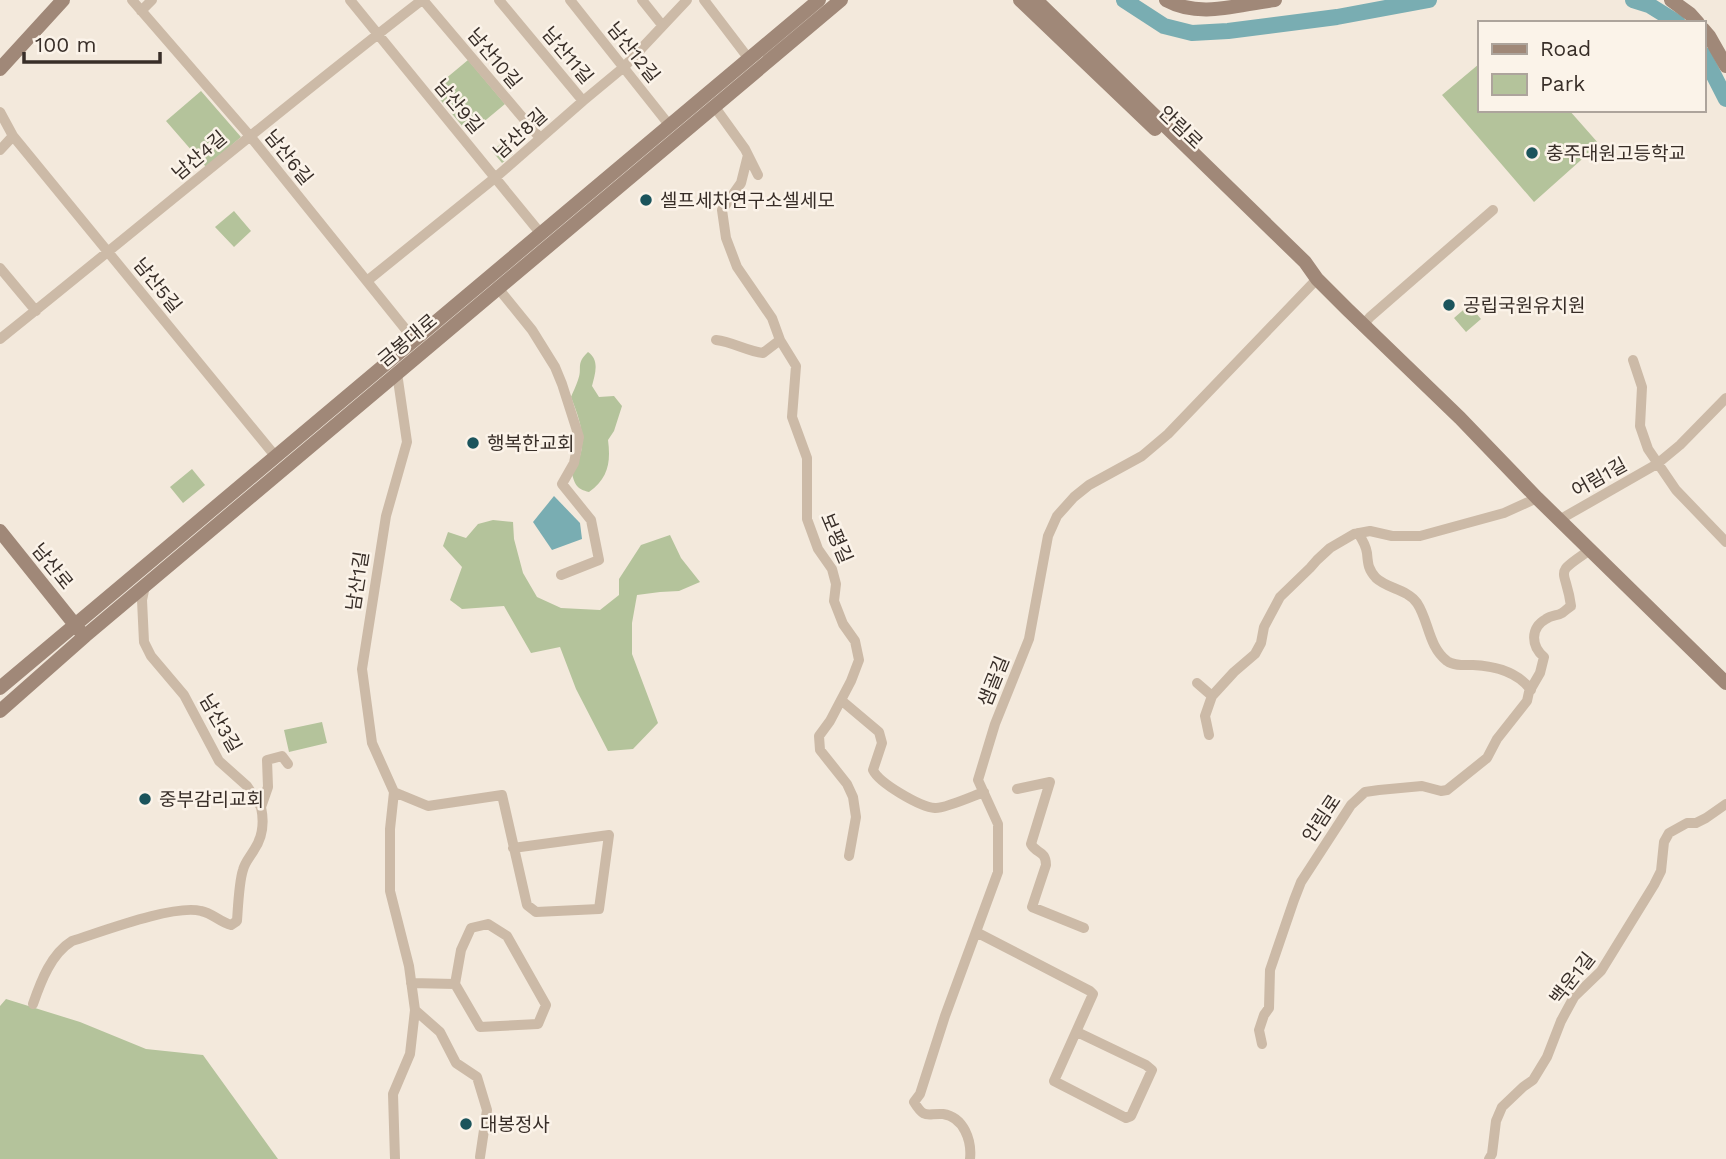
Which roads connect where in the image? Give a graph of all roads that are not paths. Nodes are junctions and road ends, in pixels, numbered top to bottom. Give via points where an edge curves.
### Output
1 (63, 0) edge
2 (132, 0) edge
3 (152, 0) edge
4 (350, 0) edge
5 (422, 0) edge
6 (499, 0) edge
7 (570, 0) edge
8 (642, 0) edge
9 (687, 0) edge
10 (704, 0) edge
11 (841, 0) edge
12 (1020, 0) edge
13 (1036, 0) edge
14 (1166, 0) edge
15 (1275, 0) edge
16 (1671, 0) edge
17 (810, 3) edge
18 (141, 11) junction
19 (1696, 21) edge
20 (662, 25) junction
21 (1705, 31) edge
22 (378, 34) junction
23 (749, 59) junction
24 (1726, 66) edge
25 (624, 67) junction
26 (0, 69) edge
27 (583, 101) junction
28 (714, 106) junction
29 (0, 112) edge
30 (670, 126) junction
31 (13, 136) junction
32 (250, 136) junction
33 (540, 138) junction
34 (0, 150) edge
35 (748, 155) junction
36 (758, 175) dead end
37 (496, 177) junction
38 (1493, 209) dead end
39 (541, 234) junction
40 (109, 252) junction
41 (0, 268) edge
42 (1317, 279) junction
43 (367, 281) junction
44 (498, 288) junction
45 (36, 310) junction
46 (1363, 325) junction
47 (0, 339) edge
48 (716, 340) dead end
49 (780, 340) junction
50 (415, 341) junction
51 (1633, 360) dead end
52 (397, 373) junction
53 (1726, 398) edge
54 (276, 457) junction
55 (1657, 464) junction
56 (1537, 498) junction
57 (1559, 520) junction
58 (0, 531) edge
59 (1358, 533) junction
60 (1726, 542) edge
61 (1590, 550) junction
62 (561, 575) dead end
63 (146, 585) junction
64 (75, 625) junction
65 (85, 636) junction
66 (1726, 682) edge
67 (1197, 683) dead end
68 (0, 688) edge
69 (1531, 690) junction
70 (1212, 696) junction
71 (841, 700) junction
72 (0, 711) edge
73 (1209, 735) dead end
74 (288, 764) dead end
75 (1017, 789) dead end
76 (394, 792) junction
77 (984, 792) junction
78 (1726, 804) edge
79 (261, 807) junction
80 (513, 848) junction
81 (849, 856) dead end
82 (1084, 928) dead end
83 (976, 932) junction
84 (411, 983) junction
85 (455, 984) junction
86 (33, 1004) dead end
87 (415, 1010) junction
88 (1077, 1032) junction
89 (1262, 1044) dead end
90 (480, 1157) dead end
91 (395, 1159) edge
92 (970, 1159) edge
93 (1489, 1159) edge

1 - 26 street
2 - 18 street, 남산6길
3 - 18 street
4 - 22 street, 남산9길
5 - 22 street, 남산4길
5 - 33 street, 남산10길
6 - 27 street, 남산11길
7 - 25 street, 남산12길
8 - 20 street
9 - 20 street, 남산8길
10 - 23 street
11 - 28 street, 금봉대로
12 - 42 street, 안림로 via 1298,268
13 - 42 street, 안림로 via 1305,262
14 - 15 street via 1210,10
16 - 19 street
17 - 23 street, 금봉대로
18 - 32 street, 남산6길
20 - 25 street, 남산8길
21 - 24 street
22 - 32 street, 남산4길
22 - 37 street, 남산9길
23 - 30 street, 금봉대로
25 - 27 street, 남산8길
25 - 30 street, 남산12길
27 - 33 street, 남산8길
28 - 35 street
28 - 44 street, 금봉대로
29 - 31 street, 남산5길
30 - 39 street, 금봉대로
31 - 34 street
31 - 40 street, 남산5길
32 - 40 street, 남산4길
32 - 43 street, 남산6길
33 - 37 street, 남산8길
35 - 36 street
35 - 49 street, 보평길 via 741,183 722,210 726,238 737,267 772,318
37 - 39 street, 남산9길
37 - 43 street, 남산8길
38 - 46 street
39 - 50 street, 금봉대로
40 - 45 street, 남산4길
40 - 54 street, 남산5길
41 - 45 street
42 - 46 street, 안림로
42 - 77 street, 샘골길 via 1168,434 1142,456 1089,485 1057,516 1048,536 1029,639 978,780
43 - 50 street, 남산6길
44 - 52 street, 금봉대로
44 - 62 street via 555,367 579,437 574,463 562,484 591,520 600,559
45 - 47 street, 남산4길
46 - 56 street, 안림로
48 - 49 street via 764,353
49 - 71 street, 보평길 via 796,366 792,417 807,458 807,519 831,569 836,584 834,601 855,641 859,660
50 - 54 street, 금봉대로
51 - 55 street, 어림1길 via 1642,387 1640,426
52 - 63 street, 금봉대로
52 - 76 street, 남산1길 via 407,442 386,516 362,668 373,743
53 - 55 street, 어림1길
54 - 64 street, 금봉대로
55 - 57 street, 어림1길
55 - 60 street, 어림1길
56 - 57 street, 안림로
56 - 59 street via 1504,513 1420,536
57 - 61 street, 안림로
58 - 64 street, 남산로
59 - 69 street via 1369,569 1382,583 1412,597 1430,638 1448,662 1500,669 1520,677
59 - 70 street via 1330,548 1280,597 1255,654
61 - 66 street, 안림로
61 - 69 street, 안림로 via 1563,571 1571,606 1537,627 1534,643 1544,662
63 - 65 street, 금봉대로
63 - 79 street, 남산3길 via 144,642 151,656 184,695 219,761 247,786
64 - 65 street, 남산로
64 - 68 street, 금봉대로
65 - 72 street, 금봉대로
67 - 70 street
69 - 89 street, 안림로 via 1487,758 1447,790 1422,786 1365,792 1351,805 1306,873 1294,900 1270,970 1269,1008 1259,1030
70 - 73 street via 1205,716
71 - 77 street via 879,732 882,744 873,770 892,788 937,808
71 - 81 street, 보평길 via 819,736 820,750 853,797 856,817
74 - 79 street, 남산3길 via 282,756 267,760 268,787
75 - 82 street via 1050,782 1031,844 1046,859 1032,907
76 - 80 street via 428,806 502,796
76 - 84 street, 남산1길 via 390,891
77 - 83 street, 샘골길 via 998,824 998,872
78 - 93 street, 백운1길 via 1669,833 1654,886 1601,971 1574,997 1533,1080 1502,1107
79 - 86 street via 264,820 256,848 242,872 237,920 231,925 202,911 177,911 72,940 51,963
80 - 80 street via 527,905 536,912 598,909 609,835
83 - 88 street via 1090,991 1093,997
83 - 92 street, 샘골길 via 914,1102 930,1116 951,1116 961,1125 971,1147
84 - 85 street
84 - 87 street, 남산1길
85 - 85 street via 461,950 471,928 488,924 507,936 546,1005 538,1024 480,1027
87 - 90 street via 440,1032 456,1063 477,1077 487,1110
87 - 91 street, 남산1길 via 410,1054 393,1094
88 - 88 street via 1054,1081 1126,1118 1131,1116 1152,1070

